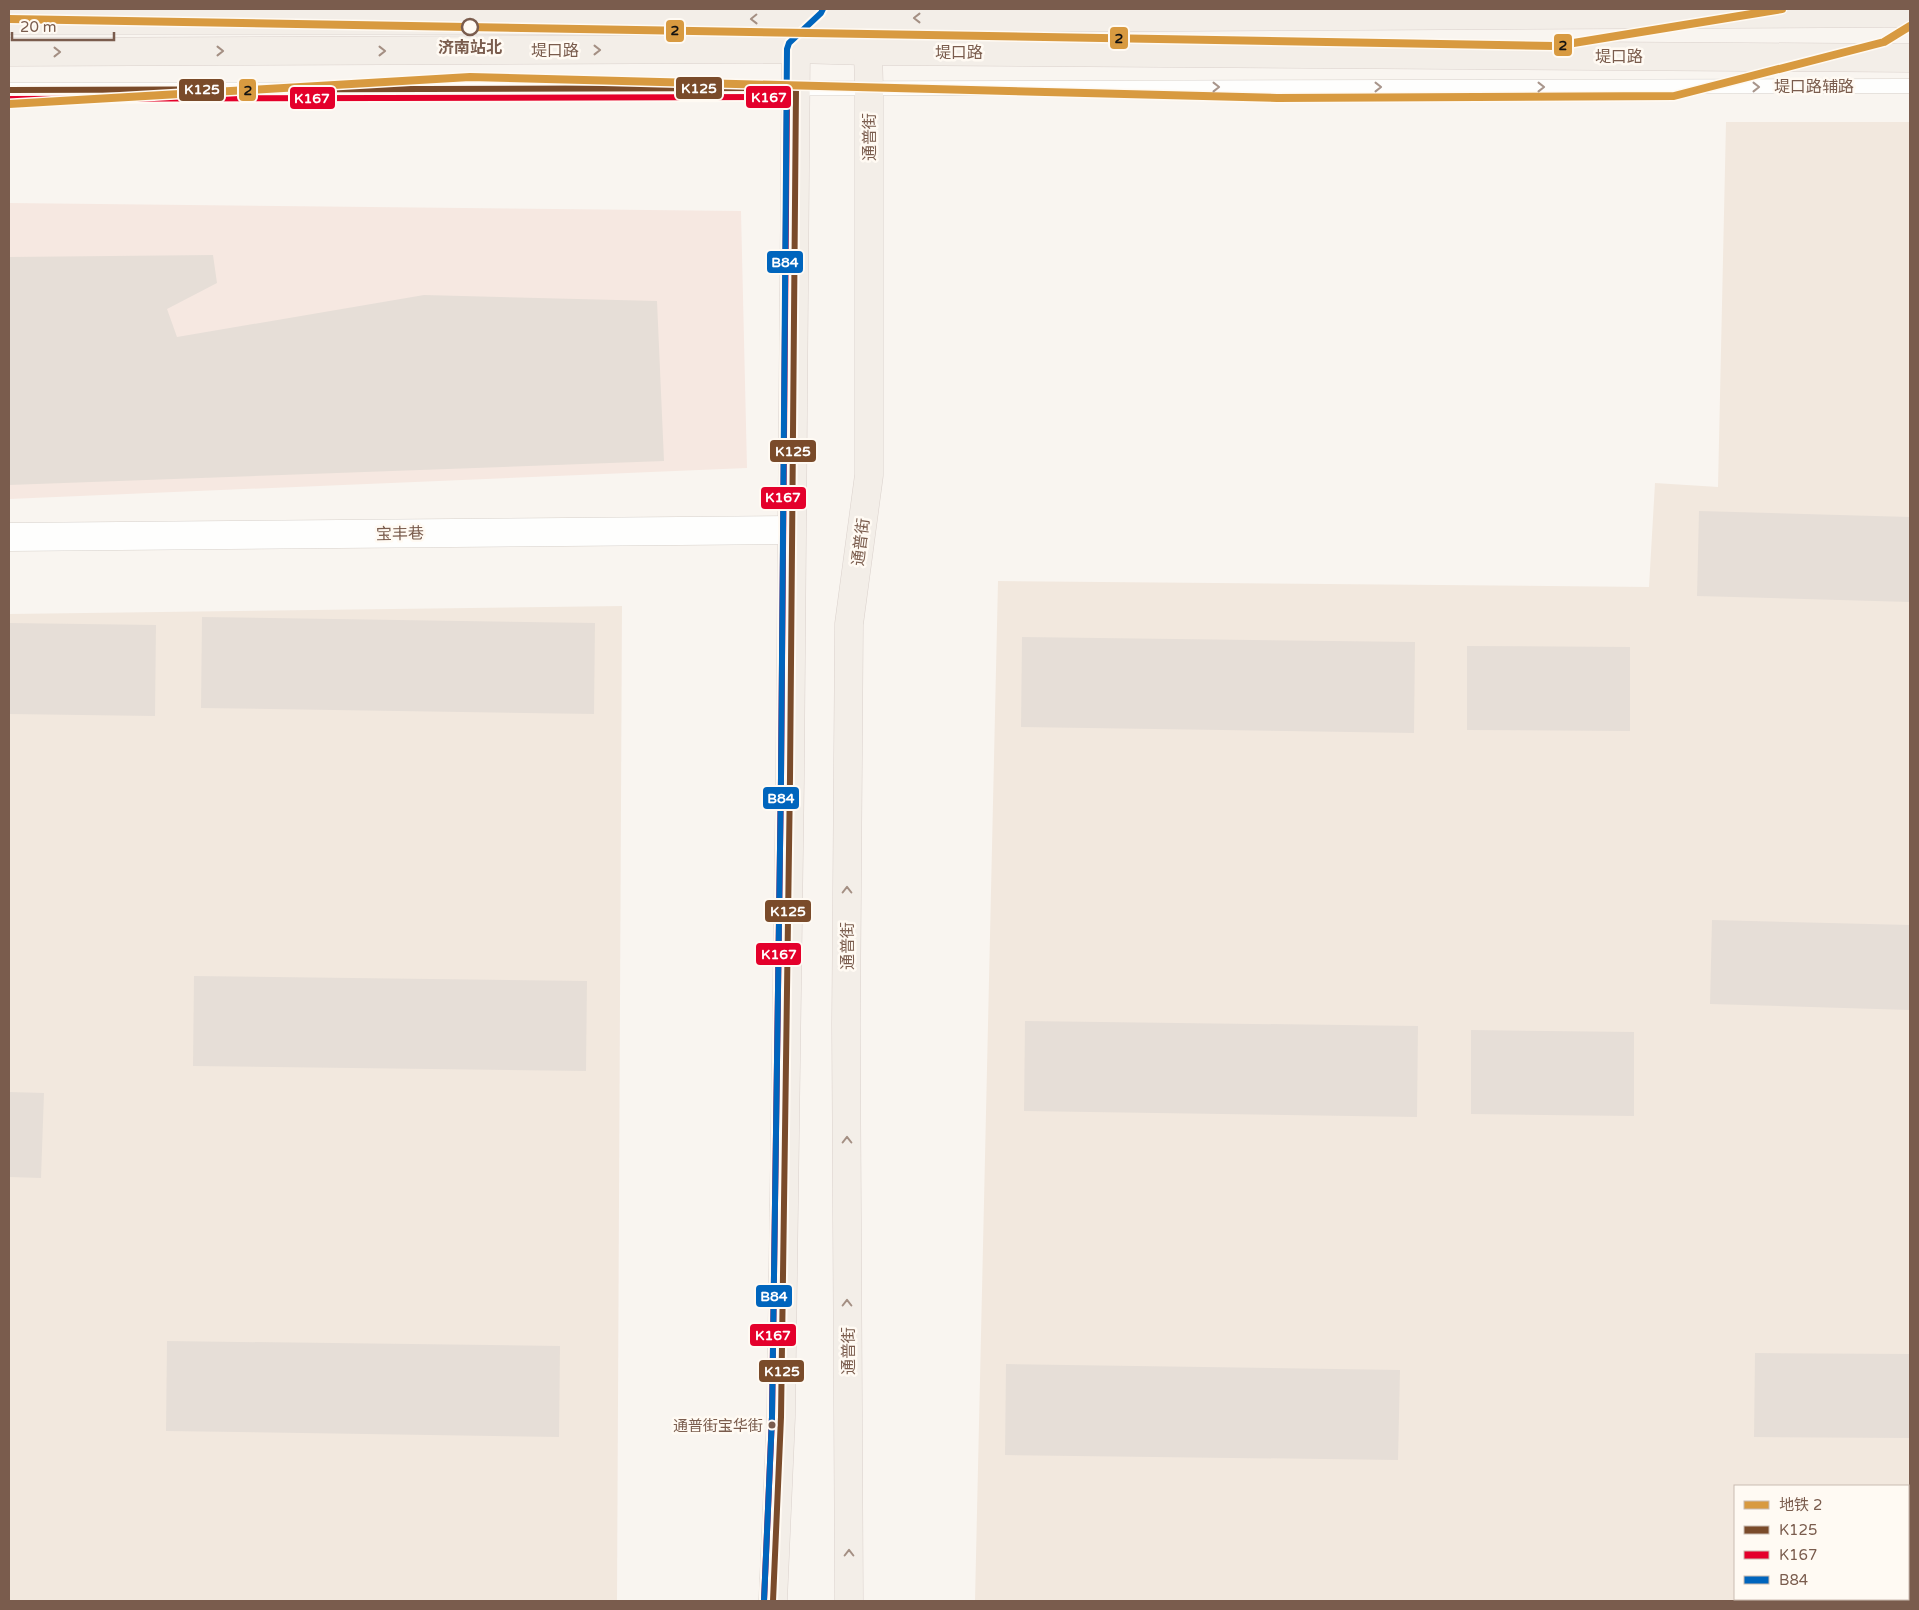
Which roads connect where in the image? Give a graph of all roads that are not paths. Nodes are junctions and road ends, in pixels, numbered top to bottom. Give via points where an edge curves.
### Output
1 (1910, 13) edge
2 (828, 18) junction
3 (9, 20) edge
4 (796, 49) junction
5 (868, 51) junction
6 (9, 52) edge
7 (1910, 58) edge
8 (1910, 86) edge
9 (796, 88) junction
10 (869, 88) junction
11 (9, 90) edge
12 (791, 530) junction
13 (9, 536) edge
14 (773, 1601) edge
15 (849, 1601) edge

1 -> 2 main road, 堤口路
2 -> 3 main road, 堤口路
2 - 4 main road
2 - 5 main road
4 - 5 main road, 堤口路
6 -> 4 main road, 堤口路
4 - 9 main road
5 - 7 main road, 堤口路
5 - 10 main road, 通普街
10 -> 8 lane, 堤口路辅路
9 - 10 lane, 堤口路辅路
9 - 11 lane, 堤口路辅路
9 - 12 main road
15 -> 10 main road, 通普街 via 846,1024 849,624 869,475
12 - 13 street, 宝丰巷
12 - 14 main road via 781,1407

